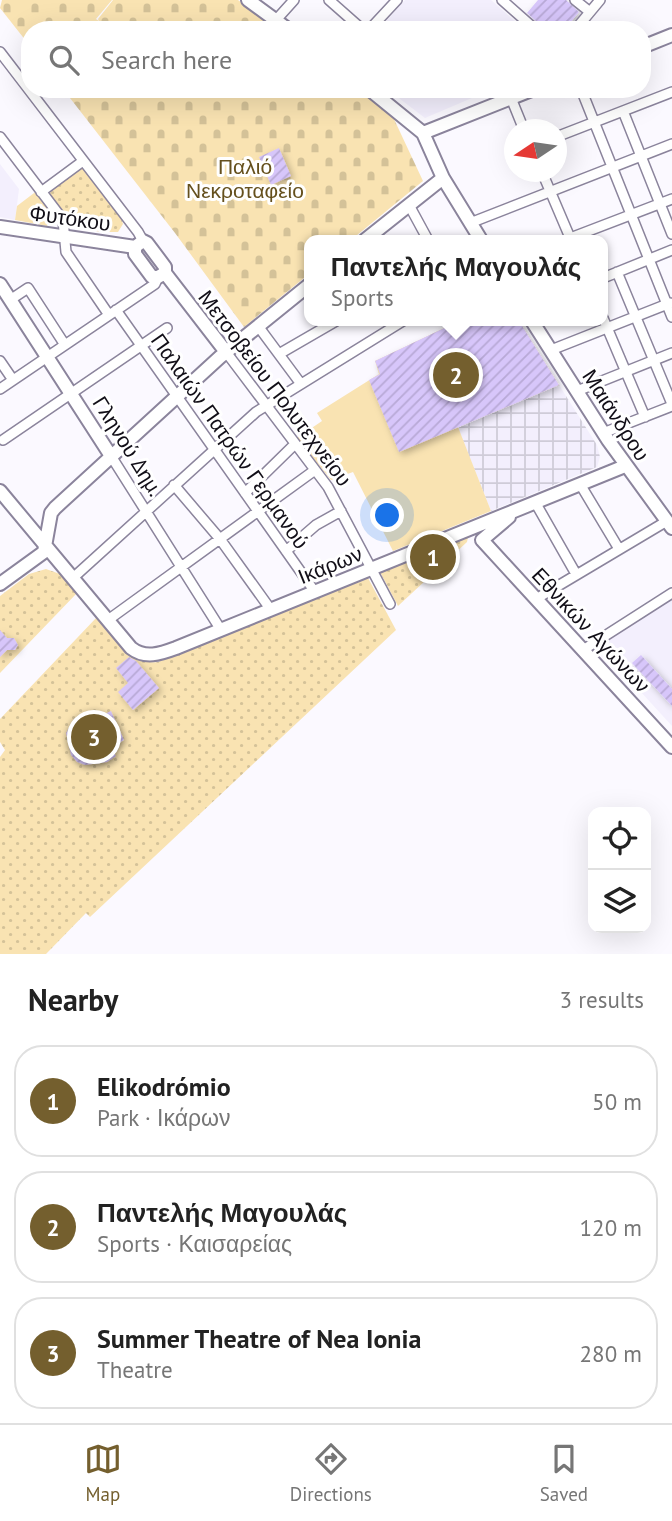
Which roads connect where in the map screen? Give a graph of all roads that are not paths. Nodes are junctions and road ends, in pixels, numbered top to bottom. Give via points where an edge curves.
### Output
1 (248, 0) edge
2 (294, 0) edge
3 (329, 0) edge
4 (397, 0) edge
5 (502, 0) edge
6 (575, 0) edge
7 (600, 0) edge
8 (590, 12) junction
9 (276, 20) joint
10 (353, 21) edge
11 (377, 21) edge
12 (526, 21) edge
13 (582, 21) edge
14 (672, 35) edge
15 (651, 43) edge
16 (0, 52) edge
17 (21, 80) edge
18 (672, 92) edge
19 (35, 98) edge
20 (380, 98) edge
21 (585, 98) edge
22 (511, 99) joint
23 (623, 111) junction
24 (519, 119) edge
25 (595, 122) junction
26 (424, 133) junction
27 (567, 133) edge
28 (0, 137) edge
29 (672, 144) edge
30 (641, 156) junction
31 (83, 161) junction
32 (612, 168) junction
33 (443, 178) junction
34 (546, 182) edge
35 (41, 191) junction
36 (551, 192) junction
37 (672, 199) edge
38 (660, 204) junction
39 (409, 205) junction
40 (631, 216) junction
41 (470, 223) junction
42 (0, 227) edge
43 (672, 234) edge
44 (371, 235) edge
45 (425, 235) edge
46 (478, 235) edge
47 (566, 235) edge
48 (581, 235) edge
49 (64, 237) junction
50 (139, 244) junction
51 (672, 250) edge
52 (649, 259) junction
53 (617, 272) junction
54 (161, 275) junction
55 (608, 276) edge
56 (0, 284) edge
57 (304, 289) edge
58 (10, 300) junction
59 (669, 303) edge
60 (113, 313) junction
61 (636, 316) junction
62 (672, 317) edge
63 (608, 322) edge
64 (258, 326) junction
65 (327, 326) edge
66 (395, 326) edge
67 (535, 326) edge
68 (599, 326) edge
69 (606, 326) edge
70 (167, 328) dead end
71 (65, 345) junction
72 (141, 345) junction
73 (551, 350) junction
74 (226, 352) junction
75 (672, 353) edge
76 (279, 354) junction
77 (48, 357) junction
78 (654, 360) junction
79 (0, 361) edge
80 (625, 372) junction
81 (13, 380) junction
82 (301, 384) junction
83 (0, 389) edge
84 (577, 391) junction
85 (72, 394) junction
86 (177, 397) junction
87 (266, 405) junction
88 (672, 405) edge
89 (645, 417) junction
90 (606, 436) junction
91 (2, 440) dead end
92 (295, 444) junction
93 (214, 450) junction
94 (111, 456) junction
95 (625, 466) junction
96 (315, 470) junction
97 (596, 478) junction
98 (580, 484) junction
99 (174, 485) junction
100 (0, 491) edge
101 (245, 493) junction
102 (529, 505) junction
103 (146, 510) junction
104 (258, 511) junction
105 (341, 511) junction
106 (669, 524) edge
107 (220, 539) junction
108 (482, 540) joint
109 (47, 545) junction
110 (619, 549) junction
111 (286, 551) junction
112 (181, 567) junction
113 (371, 569) junction
114 (576, 574) junction
115 (74, 577) junction
116 (2, 580) edge
117 (315, 592) junction
118 (672, 593) edge
119 (536, 598) junction
120 (390, 604) dead end
121 (271, 610) junction
122 (108, 620) junction
123 (221, 630) junction
124 (583, 650) junction
125 (672, 747) edge

1 - 9 street
2 - 9 street
3 - 10 street
4 - 11 street
5 - 12 street
6 - 8 street
7 - 8 street
8 - 13 street
14 - 15 street
16 - 17 street
18 - 23 street
19 - 31 street
20 - 26 street
21 - 25 street
22 - 24 street
22 - 26 street
23 - 25 street
23 - 30 street
25 - 27 street
25 - 32 street
26 - 33 street
28 - 35 street, Παλαιών Πατρών Γερμανού
29 - 30 street
30 - 32 street
30 - 38 street
31 - 35 street
31 - 50 street via 138,232
32 - 36 street
32 - 40 street
33 - 39 street
33 - 41 street
34 - 36 street
35 - 49 street, Παλαιών Πατρών Γερμανού via 64,224
36 - 41 street
36 - 47 street
37 - 38 street
38 - 40 street
38 - 43 street
39 - 44 street
39 - 45 street
40 - 48 street
40 - 52 street
41 - 46 street
42 - 49 street, Φυτόκου
49 - 50 street, Φυτόκου
49 - 60 street, Παλαιών Πατρών Γερμανού via 66,253
50 - 54 street, Μετσοβείου Πολυτεχνείου via 135,254 152,277
51 - 52 street
52 - 53 street
52 - 59 street
53 - 55 street
53 - 61 street
54 - 60 street
54 - 74 street, Μετσοβείου Πολυτεχνείου
56 - 58 street, Γληνού Δημ.
57 - 64 street
58 - 71 street via 28,288
58 - 77 street, Γληνού Δημ.
59 - 61 street
59 - 62 street
60 - 71 street
60 - 72 street, Παλαιών Πατρών Γερμανού
61 - 63 street
61 - 78 street
64 - 74 street
64 - 76 street
65 - 76 street
66 - 82 street
67 - 73 street, Μαιάνδρου
68 - 73 street
69 - 80 street
70 - 72 street
71 - 77 street
72 - 85 street
72 - 86 street, Παλαιών Πατρών Γερμανού
73 - 84 street, Μαιάνδρου
74 - 86 street
74 - 87 street, Μετσοβείου Πολυτεχνείου
75 - 78 street
76 - 82 street
77 - 81 street
77 - 85 street, Γληνού Δημ.
78 - 80 street
78 - 88 street
79 - 81 street
80 - 84 street
80 - 89 street
81 - 83 street
82 - 87 street
84 - 90 street, Μαιάνδρου
85 - 91 street
85 - 94 street, Γληνού Δημ.
86 - 93 street, Παλαιών Πατρών Γερμανού
86 - 94 street
87 - 92 street, Μετσοβείου Πολυτεχνείου
87 - 93 street
88 - 89 street
89 - 90 street
90 - 95 street, Μαιάνδρου
90 - 97 street via 609,465
92 - 96 street, Μετσοβείου Πολυτεχνείου
92 - 101 street
93 - 99 street
93 - 101 street, Παλαιών Πατρών Γερμανού
94 - 103 street, Γληνού Δημ.
94 - 109 street via 52,511
95 - 97 street, Ικάρων
95 - 106 street, Μαιάνδρου
96 - 104 street
96 - 105 street, Μετσοβείου Πολυτεχνείου
97 - 98 street, Ικάρων
98 - 102 street, Ικάρων
98 - 110 street
99 - 103 street
99 - 107 street
100 - 109 street
101 - 104 street, Παλαιών Πατρών Γερμανού
102 - 108 street, Ικάρων
102 - 113 street, Ικάρων
102 - 114 street
103 - 112 street, Γληνού Δημ.
103 - 115 street
104 - 107 street
104 - 111 street, Παλαιών Πατρών Γερμανού
105 - 111 street
105 - 113 street, Μετσοβείου Πολυτεχνείου
106 - 110 street
107 - 112 street
107 - 121 street
108 - 119 street, Εθνικών Αγώνων
109 - 115 street
109 - 116 street via 43,553
110 - 114 street
111 - 117 street, Παλαιών Πατρών Γερμανού
112 - 122 street
112 - 123 street, Γληνού Δημ.
113 - 117 street, Ικάρων
113 - 120 street, Μετσοβείου Πολυτεχνείου
114 - 119 street
115 - 122 street
117 - 121 street, Ικάρων
118 - 124 street
119 - 124 street, Εθνικών Αγώνων
121 - 123 street, Ικάρων
122 - 123 street, Ικάρων via 131,648 150,655
124 - 125 street, Εθνικών Αγώνων

